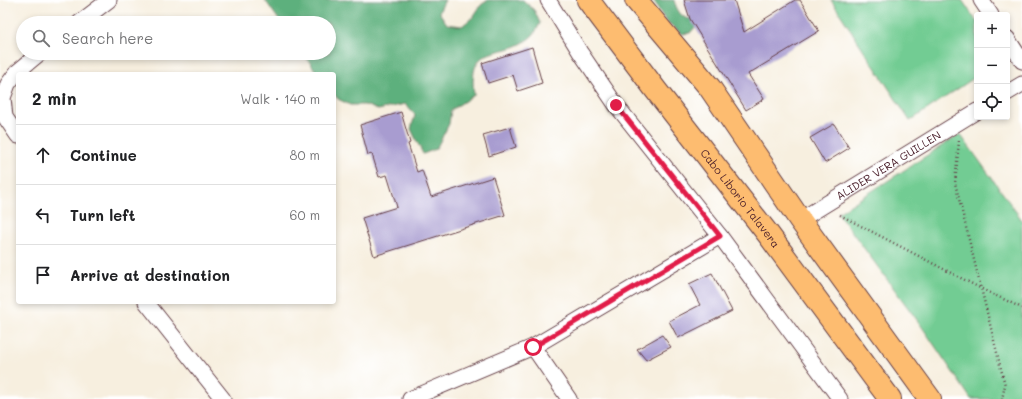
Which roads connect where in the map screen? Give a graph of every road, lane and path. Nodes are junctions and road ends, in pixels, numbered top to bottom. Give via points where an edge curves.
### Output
1 (109, 0) edge
2 (548, 0) edge
3 (588, 0) edge
4 (636, 0) edge
5 (981, 0) edge
6 (989, 12) edge
7 (88, 16) edge
8 (1010, 43) edge
9 (32, 60) edge
10 (1022, 61) edge
11 (17, 72) edge
12 (16, 73) edge
13 (1022, 84) edge
14 (1010, 91) edge
15 (974, 114) edge
16 (16, 133) edge
17 (960, 134) dead end
18 (838, 213) dead end
19 (800, 220) junction
20 (720, 236) junction
21 (980, 288) junction
22 (148, 304) edge
23 (1022, 308) edge
24 (533, 347) junction
25 (223, 399) edge
26 (410, 399) edge
27 (569, 399) edge
28 (840, 399) edge
29 (890, 399) edge
30 (930, 399) edge
31 (1002, 399) edge

1 - 7 street
2 - 20 street via 616,105
3 - 29 highway, Cabo Liborio Talavera via 768,234
4 - 19 highway via 710,88
5 - 6 street
8 - 10 street
9 - 11 street
12 - 16 street via 8,84 3,98 5,116
13 - 14 street
15 - 19 street, ALIDER VERA GUILLEN
17 - 21 path via 955,183
18 - 21 path
19 - 30 highway
20 - 24 street
20 - 28 street
21 - 23 path
21 - 31 path via 1005,384
22 - 25 street
24 - 26 street
24 - 27 street

